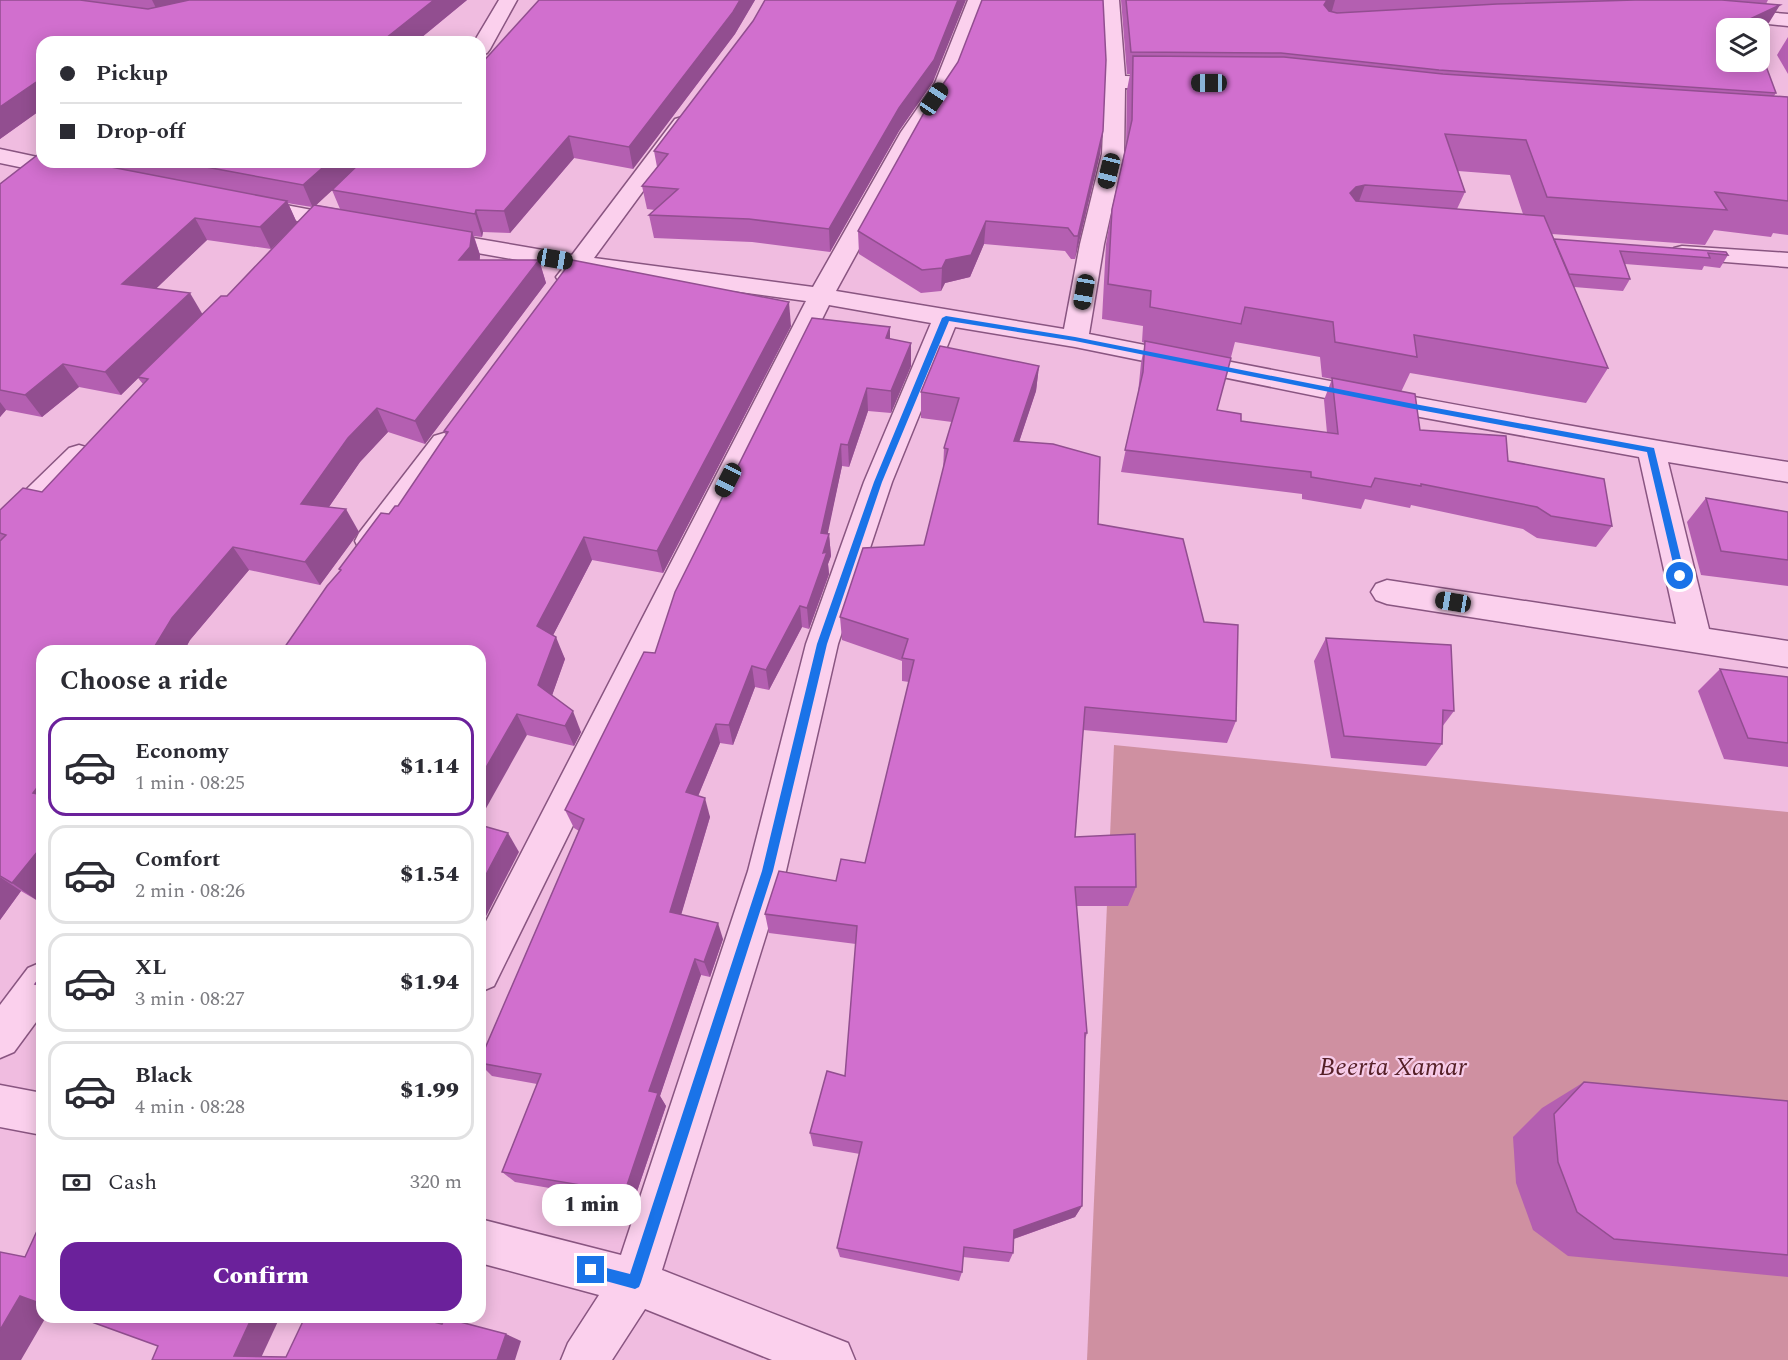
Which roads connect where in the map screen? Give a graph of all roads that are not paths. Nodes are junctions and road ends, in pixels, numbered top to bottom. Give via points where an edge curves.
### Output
1 (508, 0) edge
2 (976, 0) edge
3 (1110, 0) edge
4 (1709, 13) edge
5 (1788, 20) edge
6 (486, 38) edge
7 (1115, 82) junction
8 (1196, 83) edge
9 (697, 103) edge
10 (0, 156) edge
11 (36, 164) edge
12 (45, 168) edge
13 (58, 168) edge
14 (95, 175) edge
15 (24, 185) edge
16 (345, 194) edge
17 (225, 200) edge
18 (366, 226) edge
19 (310, 227) junction
20 (413, 234) edge
21 (1664, 251) edge
22 (1788, 260) edge
23 (578, 263) junction
24 (557, 291) edge
25 (821, 296) junction
26 (946, 318) junction
27 (1075, 339) junction
28 (458, 424) edge
29 (92, 442) edge
30 (1651, 450) junction
31 (1788, 472) edge
32 (0, 533) edge
33 (359, 556) edge
34 (1387, 592) dead end
35 (1695, 639) junction
36 (1788, 654) edge
37 (486, 961) edge
38 (36, 989) edge
39 (0, 1038) edge
40 (0, 1106) edge
41 (36, 1113) edge
42 (486, 1243) edge
43 (635, 1282) junction
44 (585, 1360) edge
45 (831, 1360) edge

1 - 6 street
2 - 25 street via 968,30 945,83 912,132
3 - 7 street
4 - 5 street
7 - 8 street
7 - 27 street via 1113,154
9 - 23 street
10 - 11 street
12 - 15 street
13 - 14 street
16 - 19 street
17 - 19 street
18 - 19 street
20 - 23 street
21 - 22 street
23 - 24 street
23 - 25 street
25 - 26 street
25 - 37 street
26 - 27 street
26 - 43 street via 878,482 822,644 767,871
27 - 30 street
28 - 33 street
29 - 32 street
30 - 31 street
30 - 35 street
34 - 35 street
35 - 36 street
38 - 39 street
40 - 41 street
42 - 43 street
43 - 44 street
43 - 45 street

